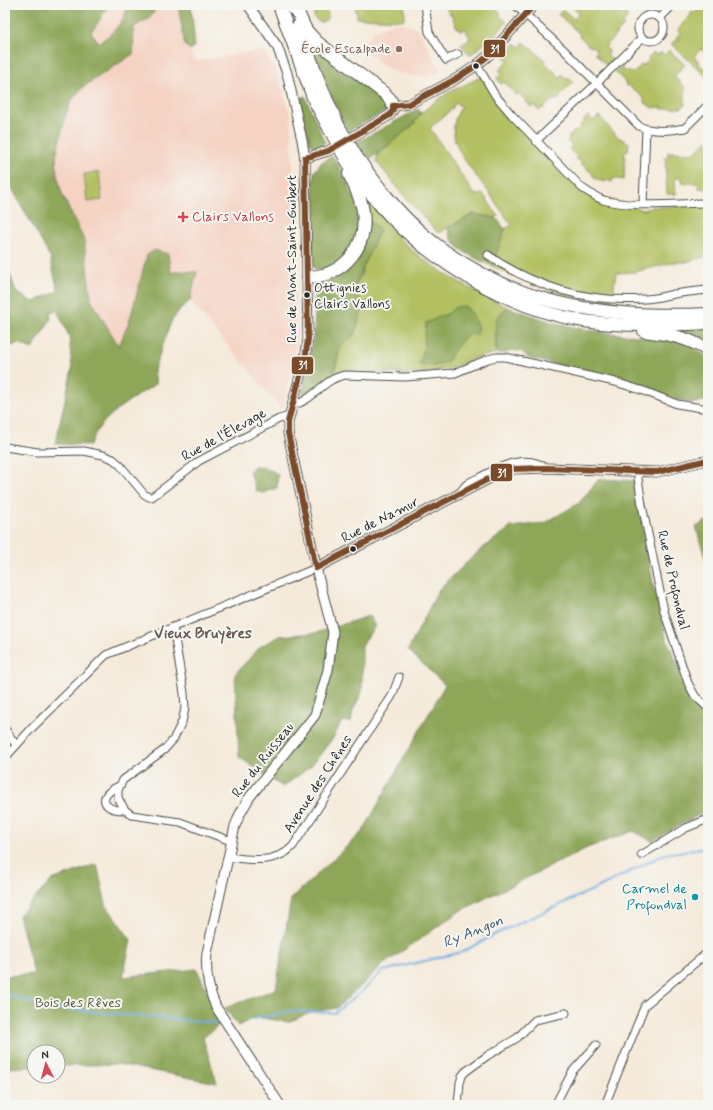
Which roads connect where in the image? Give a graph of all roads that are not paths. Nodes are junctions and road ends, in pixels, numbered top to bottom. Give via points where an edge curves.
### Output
1 (248, 5) edge
2 (279, 5) edge
3 (290, 5) edge
4 (425, 5) edge
5 (515, 5) edge
6 (534, 5) edge
7 (674, 5) edge
8 (525, 14) junction
9 (660, 18) junction
10 (642, 38) junction
11 (458, 54) dead end
12 (477, 65) junction
13 (311, 77) junction
14 (596, 84) junction
15 (708, 104) edge
16 (393, 106) junction
17 (334, 128) junction
18 (646, 129) junction
19 (536, 141) junction
20 (305, 158) junction
21 (351, 159) junction
22 (703, 203) dead end
23 (643, 204) junction
24 (488, 255) dead end
25 (465, 269) junction
26 (308, 277) junction
27 (708, 290) edge
28 (708, 314) edge
29 (600, 323) junction
30 (708, 323) edge
31 (708, 351) edge
32 (292, 405) junction
33 (708, 409) edge
34 (290, 416) junction
35 (5, 446) edge
36 (708, 457) edge
37 (708, 460) edge
38 (694, 464) junction
39 (639, 472) junction
40 (316, 568) junction
41 (173, 628) junction
42 (399, 677) dead end
43 (708, 708) edge
44 (5, 729) edge
45 (16, 745) junction
46 (5, 758) edge
47 (119, 786) junction
48 (125, 810) junction
49 (708, 819) edge
50 (231, 840) junction
51 (641, 855) dead end
52 (228, 858) junction
53 (708, 952) edge
54 (566, 1013) dead end
55 (596, 1045) dead end
56 (280, 1105) edge
57 (458, 1105) edge
58 (555, 1105) edge
59 (605, 1105) edge

1 - 20 street, Rue de Mont-Saint-Guibert via 277,46 287,73
2 - 13 highway
3 - 13 highway
3 - 16 highway via 311,36 384,93
4 - 11 street via 429,32 446,60
5 - 8 street
6 - 8 street
7 - 9 street
8 - 12 street
8 - 14 street
9 - 10 street via 652,15 642,19 638,27
9 - 10 street via 664,26 661,36 653,41
10 - 14 street
12 - 16 street via 409,104
12 - 19 street via 495,95
13 - 17 highway via 326,96
13 - 17 highway via 314,100
14 - 18 street via 639,126
14 - 19 street
15 - 18 street via 684,128
16 - 20 street via 390,115 328,151
17 - 21 highway, bridge
18 - 23 street
19 - 23 street via 590,194 603,200
20 - 26 street, Rue de Mont-Saint-Guibert
21 - 25 highway via 361,181 394,220 416,240
21 - 26 highway via 347,170 360,197 363,211 363,233 359,244 350,258 338,269 328,274
22 - 23 street
24 - 27 street via 516,273 541,284 593,297 644,300
25 - 28 highway via 527,294 573,307 626,314
25 - 29 highway via 521,304
26 - 32 street, Rue de Mont-Saint-Guibert via 308,339
29 - 30 highway
29 - 31 highway via 614,328 679,337
32 - 33 street via 307,399 337,376 405,377 456,373 496,357 616,382 677,404
32 - 34 street, Rue de Mont-Saint-Guibert
34 - 35 street, Rue de l'Élevage via 279,419 199,461 152,497 144,494 117,462 103,455 84,451 38,452
34 - 40 street, Rue de Mont-Saint-Guibert via 289,445
36 - 38 street, Rue de Namur
37 - 38 street, Rue de Namur
38 - 39 street, Rue de Namur via 657,472
39 - 40 street, Rue de Namur via 546,468 508,471
39 - 43 street, Rue de Profondval via 642,505 664,611 688,683 695,696
40 - 41 street
40 - 50 street, Rue du Ruisseau via 333,632 328,670 315,716 249,798
41 - 45 street via 103,657
41 - 47 street via 184,693 185,708 182,722 173,740 164,750 126,777
42 - 52 street, Avenue des Chênes via 392,696 288,851 273,858
44 - 45 street
45 - 46 street
47 - 48 street via 118,798
47 - 48 street via 108,792 105,801 110,807
48 - 50 street via 136,816 180,822
49 - 51 street via 686,828
50 - 52 street, Rue du Ruisseau
52 - 56 street, Rue du Ruisseau via 210,937 206,962 207,982 222,1018
53 - 59 street via 644,1005
54 - 57 street via 535,1020 518,1038 465,1072 460,1083
55 - 58 street via 572,1072

